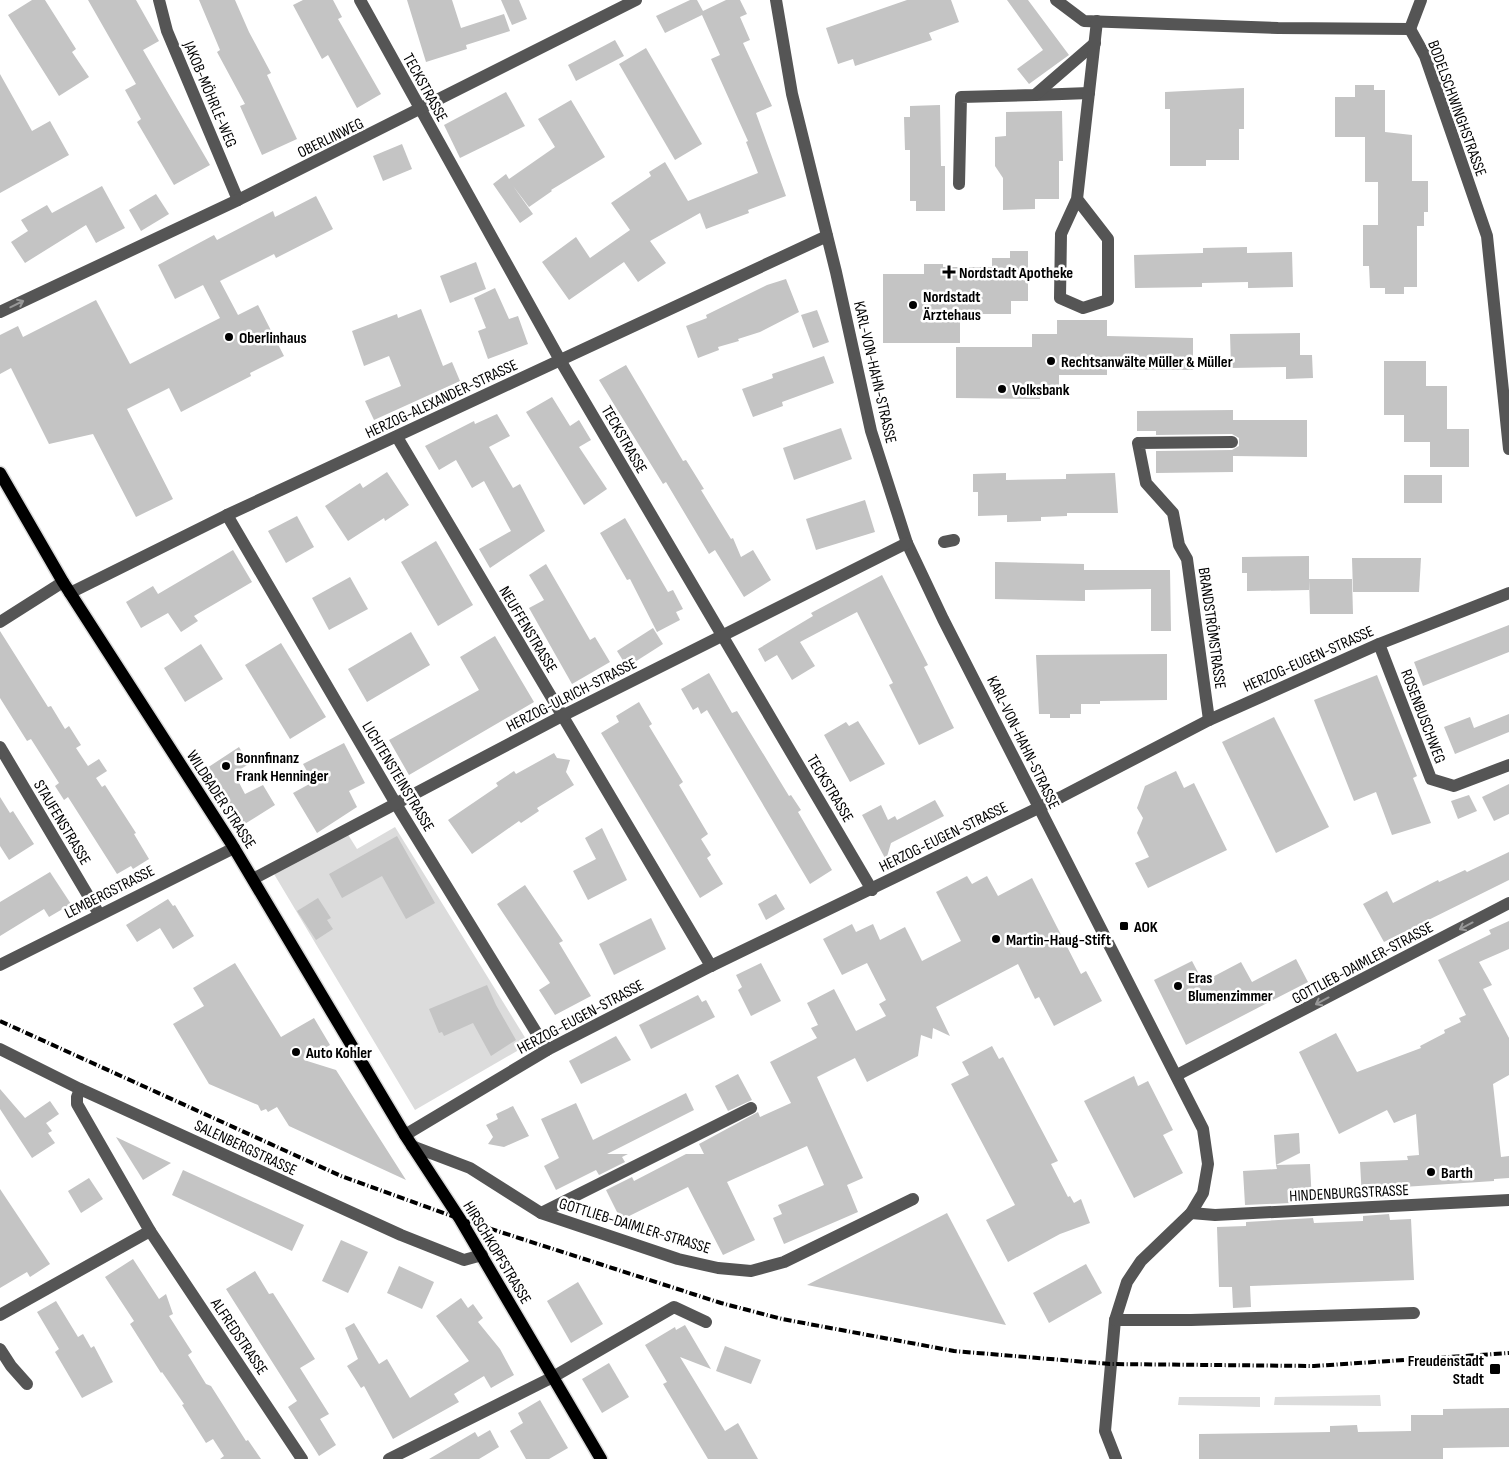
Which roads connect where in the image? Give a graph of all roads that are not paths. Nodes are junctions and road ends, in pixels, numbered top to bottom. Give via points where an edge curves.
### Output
1 (159, 0) edge
2 (360, 0) edge
3 (636, 0) edge
4 (776, 0) edge
5 (1056, 0) edge
6 (1421, 0) edge
7 (1097, 21) junction
8 (1410, 29) junction
9 (1095, 43) junction
10 (1089, 93) junction
11 (1035, 95) junction
12 (420, 110) junction
13 (959, 184) dead end
14 (1077, 198) junction
15 (238, 200) junction
16 (827, 236) junction
17 (0, 312) edge
18 (560, 360) junction
19 (396, 437) junction
20 (1232, 442) dead end
21 (1509, 450) edge
22 (0, 473) edge
23 (227, 515) junction
24 (907, 543) junction
25 (67, 588) junction
26 (1509, 593) edge
27 (0, 622) edge
28 (722, 636) junction
29 (1378, 644) junction
30 (562, 716) junction
31 (1209, 720) junction
32 (0, 747) edge
33 (1509, 765) edge
34 (396, 804) junction
35 (1039, 807) junction
36 (234, 848) junction
37 (253, 879) junction
38 (872, 890) junction
39 (1509, 903) edge
40 (99, 914) junction
41 (0, 965) edge
42 (711, 966) junction
43 (0, 1049) edge
44 (547, 1050) junction
45 (1177, 1075) junction
46 (80, 1089) junction
47 (751, 1108) dead end
48 (408, 1141) junction
49 (913, 1198) dead end
50 (1509, 1200) edge
51 (541, 1213) junction
52 (1190, 1213) junction
53 (150, 1232) junction
54 (482, 1255) junction
55 (1414, 1313) dead end
56 (0, 1315) edge
57 (1115, 1320) junction
58 (706, 1322) dead end
59 (0, 1349) edge
60 (552, 1377) junction
61 (27, 1384) dead end
62 (302, 1459) edge
63 (389, 1459) edge
64 (601, 1459) edge
65 (1116, 1459) edge

1 - 15 street, JAKOB-MÖHRLE-WEG via 167,31
2 - 12 street, TECKSTRASSE
3 - 12 street, OBERLINWEG
4 - 16 street, KARL-VON-HAHN-STRASSE via 792,94
5 - 7 street, BODELSCHWINGHSTRASSE via 1084,21
6 - 8 street
7 - 8 street, BODELSCHWINGHSTRASSE
7 - 9 street
8 - 21 street, BODELSCHWINGHSTRASSE via 1425,56 1486,236
9 - 10 street
9 - 11 street
10 - 11 street
10 - 14 street
11 - 13 street via 961,97
12 - 15 street, OBERLINWEG
12 - 18 street, TECKSTRASSE
14 - 14 street via 1108,239 1108,300 1084,308 1060,298 1061,234
17 -> 15 street, OBERLINWEG
16 - 18 street, HERZOG-ALEXANDER-STRASSE
16 - 24 street, KARL-VON-HAHN-STRASSE via 871,431
18 - 19 street, HERZOG-ALEXANDER-STRASSE
18 - 28 street, TECKSTRASSE
19 - 23 street, HERZOG-ALEXANDER-STRASSE
19 - 30 street, NEUFFENSTRASSE
20 - 31 street, BRANDSTRÖMSTRASSE via 1138,443 1146,483 1173,513 1179,545 1187,559
22 - 25 main road, WILDBADER STRASSE
23 - 25 street, HERZOG-ALEXANDER-STRASSE
23 - 34 street, LICHTENSTEINSTRASSE
24 - 28 street, HERZOG-ULRICH-STRASSE
24 - 35 street, KARL-VON-HAHN-STRASSE
25 - 27 street, HERZOG-ALEXANDER-STRASSE
25 - 36 main road, WILDBADER STRASSE
26 - 29 street, HERZOG-EUGEN-STRASSE
28 - 30 street, HERZOG-ULRICH-STRASSE
28 - 38 street, TECKSTRASSE
29 - 31 street, HERZOG-EUGEN-STRASSE
29 - 33 street, ROSENBUSCHWEG via 1432,778 1454,786
30 - 34 street, HERZOG-ULRICH-STRASSE
30 - 42 street, NEUFFENSTRASSE
31 - 35 street, HERZOG-EUGEN-STRASSE
32 - 40 street, STAUFENSTRASSE
34 - 37 street, HERZOG-ULRICH-STRASSE
34 - 44 street, LICHTENSTEINSTRASSE
35 - 38 street, HERZOG-EUGEN-STRASSE
35 - 45 street, KARL-VON-HAHN-STRASSE
36 - 37 main road, WILDBADER STRASSE
36 - 40 street, LEMBERGSTRASSE
37 - 48 main road, WILDBADER STRASSE
38 - 42 street, HERZOG-EUGEN-STRASSE
39 -> 45 street, GOTTLIEB-DAIMLER-STRASSE
40 - 41 street, LEMBERGSTRASSE
42 - 44 street, HERZOG-EUGEN-STRASSE
43 - 46 street, SALENBERGSTRASSE
44 - 48 street, HERZOG-EUGEN-STRASSE
45 - 52 street, KARL-VON-HAHN-STRASSE via 1203,1129 1208,1164 1203,1193
46 - 53 street, ALFREDSTRASSE via 77,1104
46 - 54 street, SALENBERGSTRASSE via 450,1256 464,1260
47 - 51 street, GOTTLIEB-DAIMLER-STRASSE
48 - 51 street, GOTTLIEB-DAIMLER-STRASSE via 470,1168
48 - 54 main road, HIRSCHKOPFSTRASSE
49 - 51 street, GOTTLIEB-DAIMLER-STRASSE via 784,1262 751,1272 678,1259
50 - 52 street, HINDENBURGSTRASSE via 1216,1215
52 - 57 street, KARL-VON-HAHN-STRASSE via 1141,1261 1126,1282
53 - 56 street
53 - 62 street, ALFREDSTRASSE
54 - 60 main road, HIRSCHKOPFSTRASSE
55 - 57 street
57 - 65 street, KARL-VON-HAHN-STRASSE via 1105,1431
58 - 60 street via 674,1307
59 - 61 street
60 - 63 street
60 - 64 main road, HIRSCHKOPFSTRASSE

